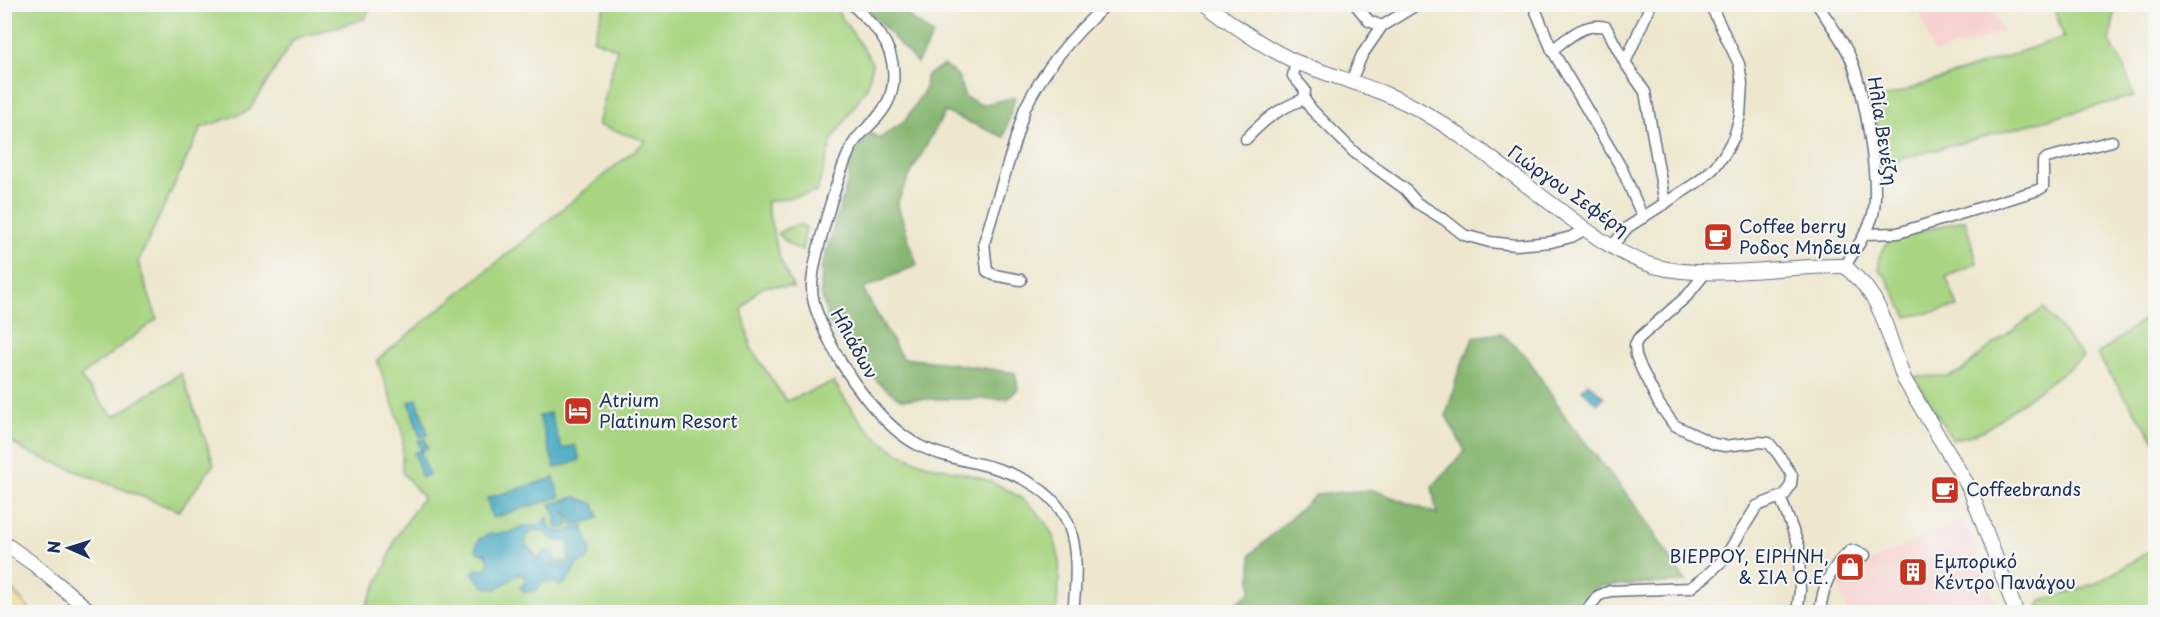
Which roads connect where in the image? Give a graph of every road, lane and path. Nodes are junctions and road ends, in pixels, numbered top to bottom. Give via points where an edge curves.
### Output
1 (852, 4) edge
2 (1107, 4) edge
3 (1206, 4) edge
4 (1355, 4) edge
5 (1418, 4) edge
6 (1533, 4) edge
7 (1651, 4) edge
8 (1710, 4) edge
9 (1817, 4) edge
10 (1382, 26) junction
11 (1552, 50) junction
12 (1296, 61) junction
13 (1625, 63) junction
14 (1351, 81) junction
15 (1304, 99) junction
16 (1246, 139) dead end
17 (2112, 141) dead end
18 (1665, 204) junction
19 (1643, 218) junction
20 (1586, 229) junction
21 (1865, 234) junction
22 (1612, 246) junction
23 (1845, 266) junction
24 (1707, 271) junction
25 (1022, 280) dead end
26 (1780, 497) junction
27 (4, 533) edge
28 (4, 543) edge
29 (1865, 555) dead end
30 (35, 565) junction
31 (91, 612) edge
32 (1073, 612) edge
33 (1586, 612) edge
34 (1797, 612) edge
35 (1820, 612) edge
36 (2016, 612) edge

1 - 32 street, Ηλιάδων via 880,34 888,49 893,84 880,114 848,153 827,219 813,270 812,289 819,318 867,398 906,436 932,451 1027,480 1052,500 1070,528 1076,546
2 - 25 street via 1075,36 1025,108 984,243 987,271
3 - 12 main road, Γιώργου Σεφέρη via 1263,46
4 - 10 street via 1369,21
5 - 10 street
6 - 11 street
7 - 13 street
8 - 18 street via 1739,64 1740,116 1734,137 1713,169
9 - 21 street, Ηλία Βενέζη via 1845,48 1861,93 1876,182 1872,218
10 - 14 street via 1362,55
11 - 13 street via 1577,30 1606,27
11 - 19 street via 1622,169
12 - 14 main road, Γιώργου Σεφέρη
12 - 15 street via 1293,76 1305,90
13 - 18 street via 1645,92
14 - 20 main road, Γιώργου Σεφέρη via 1404,102 1443,124
15 - 16 street via 1268,117
15 - 20 street via 1355,153 1464,235 1516,245 1551,242
17 - 21 street via 2048,158 2043,162 2043,187 2038,190 1898,233
18 - 19 street
19 - 22 street via 1628,227
20 - 22 main road, Γιώργου Σεφέρη
21 - 23 street, Ηλία Βενέζη
22 - 24 main road, Γιώργου Σεφέρη via 1654,266
23 - 24 main road, Γιώργου Σεφέρη
23 - 36 main road via 1874,299 1904,379 1970,489
24 - 26 street via 1687,296 1638,339 1636,356 1659,404 1674,425 1714,444 1769,443 1792,475 1785,495
26 - 33 street via 1757,506 1724,559 1690,588 1610,591 1598,596
26 - 34 street via 1799,546
27 - 30 main road
28 - 30 main road
29 - 35 street via 1851,550 1837,562 1822,591
30 - 31 main road

